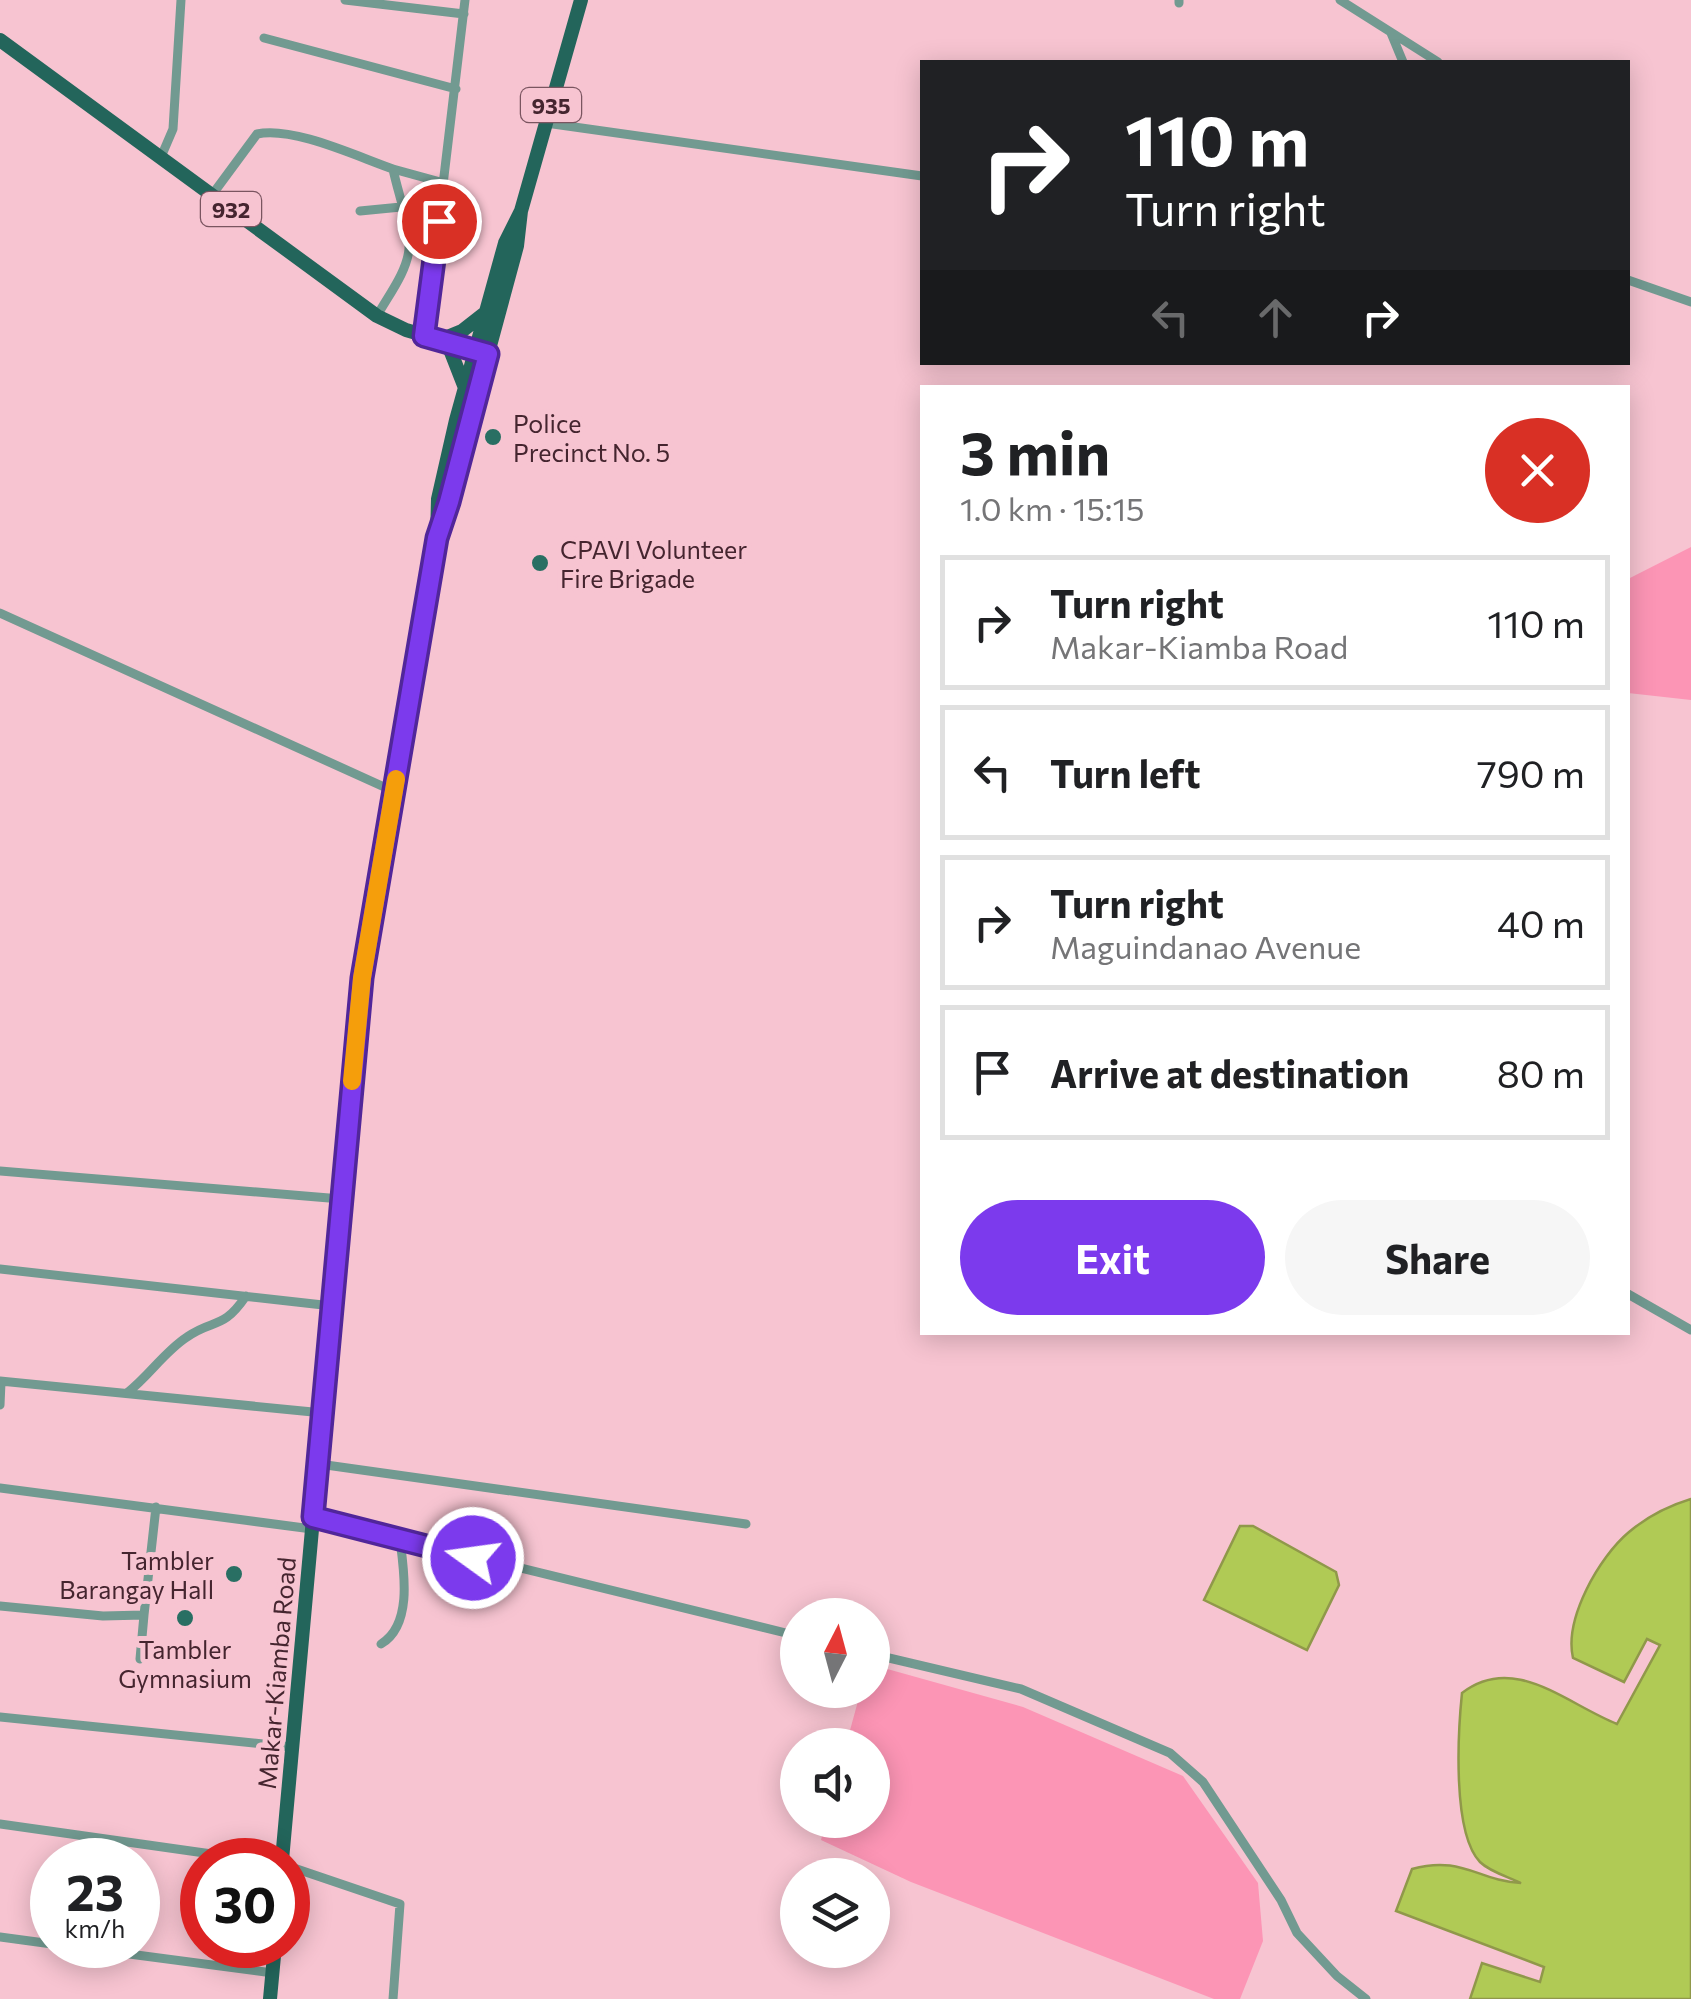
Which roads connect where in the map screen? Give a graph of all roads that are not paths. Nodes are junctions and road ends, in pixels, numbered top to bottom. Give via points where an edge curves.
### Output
1 (181, 0) edge
2 (345, 0) edge
3 (465, 0) edge
4 (581, 0) edge
5 (1340, 0) edge
6 (464, 14) junction
7 (1391, 33) junction
8 (264, 38) dead end
9 (0, 40) edge
10 (1402, 60) edge
11 (1435, 60) edge
12 (456, 89) junction
13 (546, 123) junction
14 (161, 158) junction
15 (393, 168) junction
16 (920, 176) edge
17 (444, 183) junction
18 (212, 195) junction
19 (401, 207) junction
20 (360, 211) dead end
21 (521, 211) junction
22 (1630, 281) edge
23 (1691, 302) edge
24 (486, 313) junction
25 (377, 316) junction
26 (437, 339) junction
27 (482, 352) junction
28 (465, 390) junction
29 (437, 538) junction
30 (0, 613) edge
31 (393, 791) junction
32 (0, 1171) edge
33 (341, 1199) junction
34 (0, 1269) edge
35 (1630, 1295) edge
36 (246, 1296) junction
37 (332, 1306) junction
38 (1691, 1330) edge
39 (0, 1382) edge
40 (127, 1392) junction
41 (0, 1405) edge
42 (323, 1413) junction
43 (319, 1464) junction
44 (0, 1488) edge
45 (156, 1507) junction
46 (312, 1523) junction
47 (746, 1524) dead end
48 (400, 1540) junction
49 (0, 1606) edge
50 (144, 1615) junction
51 (780, 1632) edge
52 (381, 1644) dead end
53 (890, 1658) edge
54 (140, 1660) dead end
55 (0, 1717) edge
56 (292, 1747) junction
57 (0, 1824) edge
58 (284, 1838) edge
59 (180, 1850) edge
60 (310, 1873) edge
61 (0, 1937) edge
62 (30, 1941) edge
63 (160, 1958) edge
64 (273, 1968) edge
65 (273, 1973) junction
66 (270, 1999) edge
67 (393, 1999) edge
68 (1366, 1999) edge

1 - 14 street via 173,128
2 - 6 street
3 - 6 street
4 - 13 main road, Makar-Kiamba Road / 935
5 - 7 street
6 - 12 street
7 - 10 street
7 - 11 street
8 - 12 street
9 - 14 main road, 932
12 - 17 street
13 - 16 street
13 - 21 main road, Makar-Kiamba Road / 935
14 - 18 main road, 932
15 - 17 street
15 - 18 street via 264,132
15 - 19 street
17 - 26 street
18 - 25 main road, 932
19 - 20 street
19 - 25 street via 409,250
21 - 24 main road, Makar-Kiamba Road / 935
21 - 27 main road, Makar-Kiamba Road / 935 via 517,246
22 - 23 street
24 - 26 main road
24 - 27 main road, Makar-Kiamba Road / 935
25 - 26 main road, 932
26 - 27 main road, 932
26 - 28 main road
27 - 28 main road, Makar-Kiamba Road / 935
27 - 29 main road, Makar-Kiamba Road / 935
28 - 29 main road, Makar-Kiamba Road / 935 via 438,499
29 - 31 main road, Makar-Kiamba Road / 935
30 - 31 street
31 - 33 main road, Makar-Kiamba Road / 935 via 362,978
32 - 33 street
33 - 37 main road, Makar-Kiamba Road / 935
34 - 36 street
35 - 38 street
36 - 37 street
36 - 40 street via 224,1322 183,1340
37 - 42 main road, Makar-Kiamba Road / 935
39 - 40 street
39 - 41 street
40 - 42 street
42 - 43 main road, Makar-Kiamba Road / 935
43 - 46 main road, Makar-Kiamba Road / 935
43 - 47 street
44 - 45 street
45 - 46 street
45 - 50 street
46 - 48 street
46 - 56 main road, Makar-Kiamba Road / 935
48 - 51 street
48 - 52 street via 400,1621
49 - 50 street
50 - 54 street
53 - 68 street via 1021,1689 1178,1758 1203,1782 1297,1933
55 - 56 street
56 - 58 main road, Makar-Kiamba Road / 935
57 - 59 street
60 - 67 street via 400,1904
61 - 62 street
63 - 65 street
64 - 65 main road
65 - 66 main road

